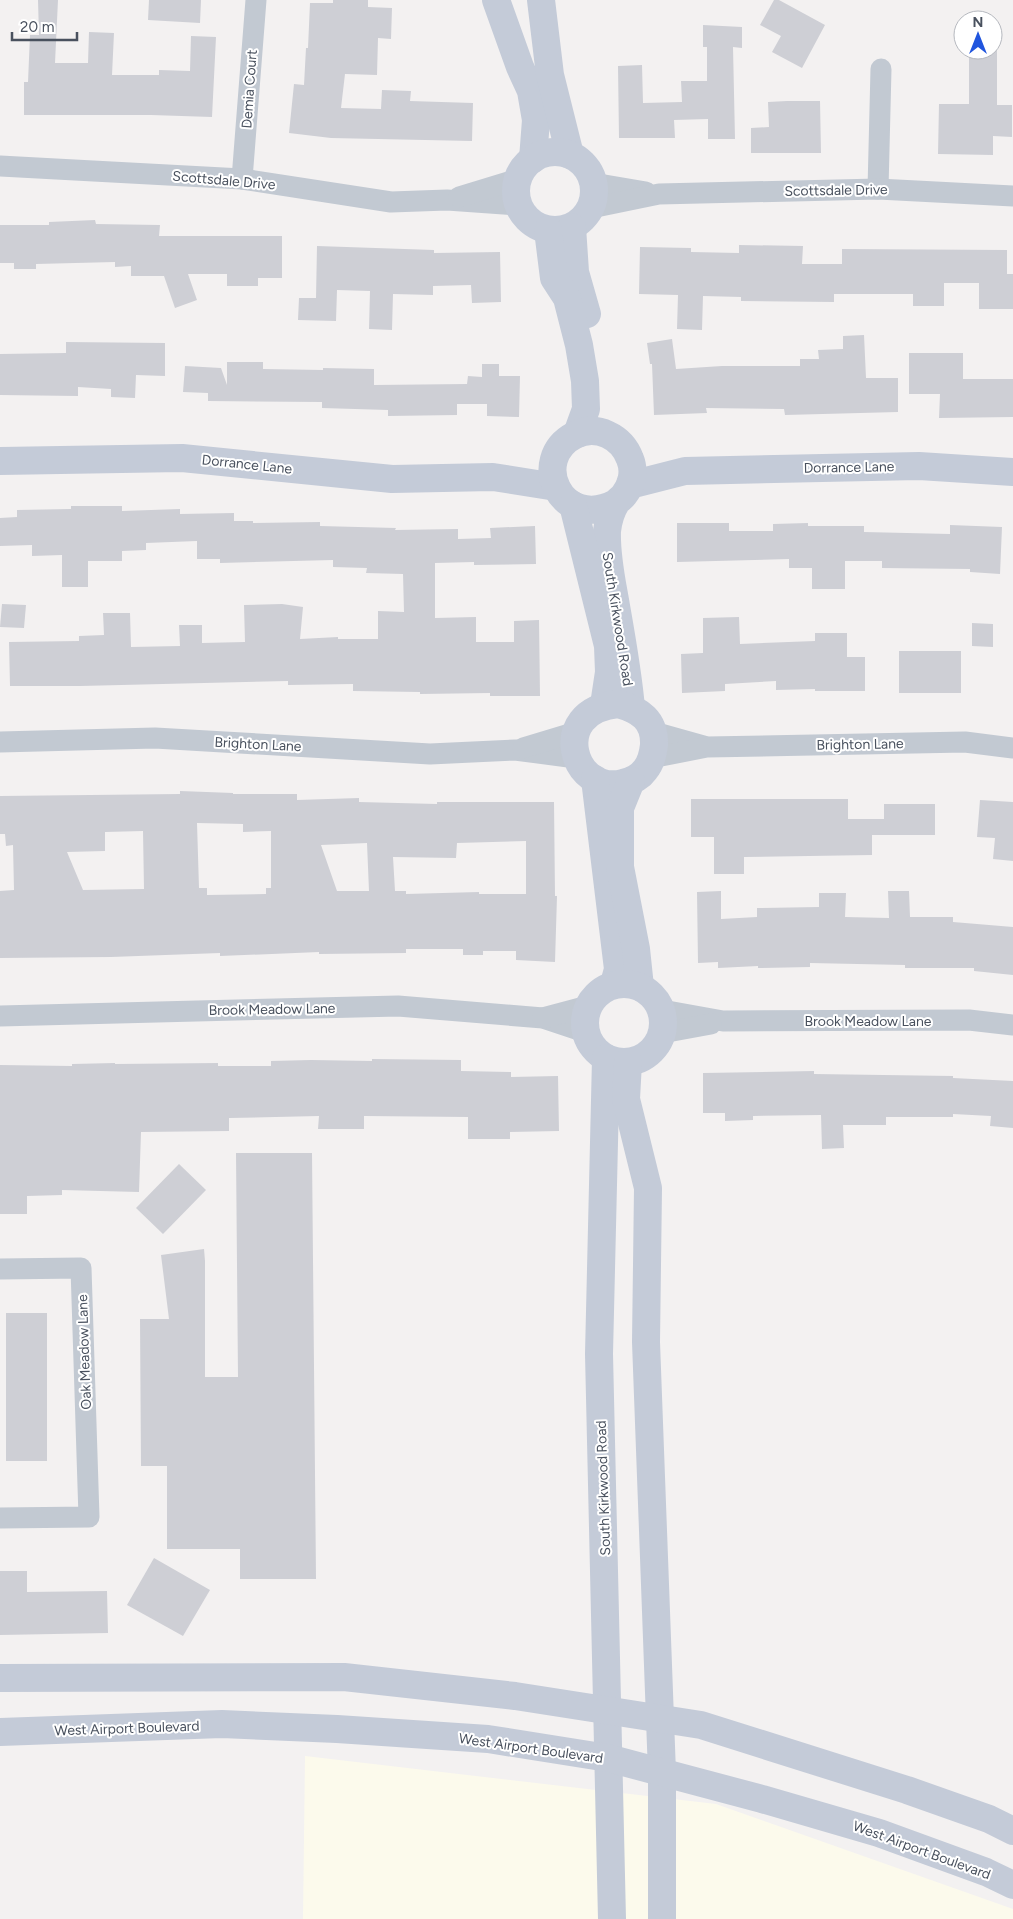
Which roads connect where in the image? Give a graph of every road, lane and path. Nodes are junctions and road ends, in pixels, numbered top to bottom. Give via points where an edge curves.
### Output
1 (256, 0) edge
2 (496, 0) edge
3 (541, 0) edge
4 (881, 69) dead end
5 (570, 155) junction
6 (0, 166) edge
7 (242, 179) junction
8 (523, 181) junction
9 (878, 189) junction
10 (592, 195) junction
11 (1013, 196) edge
12 (560, 228) junction
13 (577, 434) junction
14 (608, 434) junction
15 (555, 456) junction
16 (0, 461) edge
17 (1013, 472) edge
18 (493, 477) junction
19 (626, 482) junction
20 (564, 496) junction
21 (604, 706) junction
22 (631, 708) junction
23 (654, 732) junction
24 (0, 742) edge
25 (576, 745) junction
26 (707, 747) junction
27 (1013, 748) edge
28 (652, 758) junction
29 (595, 779) junction
30 (631, 781) junction
31 (614, 984) junction
32 (640, 987) junction
33 (588, 1006) junction
34 (0, 1016) edge
35 (543, 1018) junction
36 (662, 1022) junction
37 (1013, 1025) edge
38 (585, 1032) junction
39 (617, 1060) junction
40 (0, 1269) edge
41 (0, 1518) edge
42 (0, 1678) edge
43 (608, 1711) junction
44 (660, 1720) junction
45 (0, 1732) edge
46 (608, 1758) junction
47 (662, 1773) junction
48 (1013, 1831) edge
49 (1013, 1885) edge
50 (612, 1919) edge
51 (662, 1919) edge

1 - 7 street, Demia Court
2 - 8 main road via 531,91 536,120
3 - 5 main road via 550,75
4 - 9 street
5 - 8 main road via 541,154
5 - 10 main road via 585,166
6 - 7 street, Scottsdale Drive
7 - 8 street, Scottsdale Drive via 391,202 447,200
8 - 12 main road via 523,214 538,227
9 - 10 street, Scottsdale Drive
9 - 11 street, Scottsdale Drive
10 - 12 main road via 580,222
12 - 13 main road via 554,278 567,298 585,381 586,409
12 - 14 main road via 600,368
13 - 14 main road
13 - 15 main road
14 - 19 main road via 626,449
15 - 18 main road, Dorrance Lane
15 - 20 main road via 553,477
16 - 18 main road, Dorrance Lane via 182,458 392,479
17 - 19 main road, Dorrance Lane via 919,466 685,471
18 - 20 main road, Dorrance Lane
19 - 20 main road via 606,508 595,511 583,510
19 - 22 main road, South Kirkwood Road via 608,522 606,547
20 - 21 main road, South Kirkwood Road via 608,646
21 - 22 main road via 618,704
21 - 25 main road via 582,720
22 - 23 main road via 642,715
23 - 26 street, Brighton Lane
23 - 28 main road
24 - 25 street, Brighton Lane via 155,738 430,754
25 - 29 main road via 583,769
26 - 27 street, Brighton Lane via 965,742
26 - 28 street, Brighton Lane
28 - 30 main road via 642,774
29 - 30 main road via 618,784
29 - 31 main road via 618,969
30 - 32 main road via 620,808 620,867
31 - 32 main road
31 - 33 main road via 602,990
32 - 36 main road via 657,1001
33 - 35 street, Brook Meadow Lane
33 - 38 main road
34 - 35 street, Brook Meadow Lane via 398,1006
35 - 38 street, Brook Meadow Lane
36 - 37 street, Brook Meadow Lane via 969,1020
36 - 39 main road via 658,1044 650,1053 640,1059
38 - 39 main road via 593,1047
39 - 43 main road, South Kirkwood Road via 599,1354
39 - 44 main road via 648,1188 646,1342
40 - 41 street, Oak Meadow Lane via 81,1268 89,1517
42 - 43 main road via 344,1677 516,1696
43 - 44 main road
43 - 46 main road, South Kirkwood Road
44 - 47 main road
44 - 48 main road via 701,1726 907,1790
45 - 46 main road, West Airport Boulevard via 222,1724 488,1739
46 - 47 main road, West Airport Boulevard
46 - 50 main road, South Kirkwood Road
47 - 49 main road, West Airport Boulevard via 879,1833
47 - 51 main road

